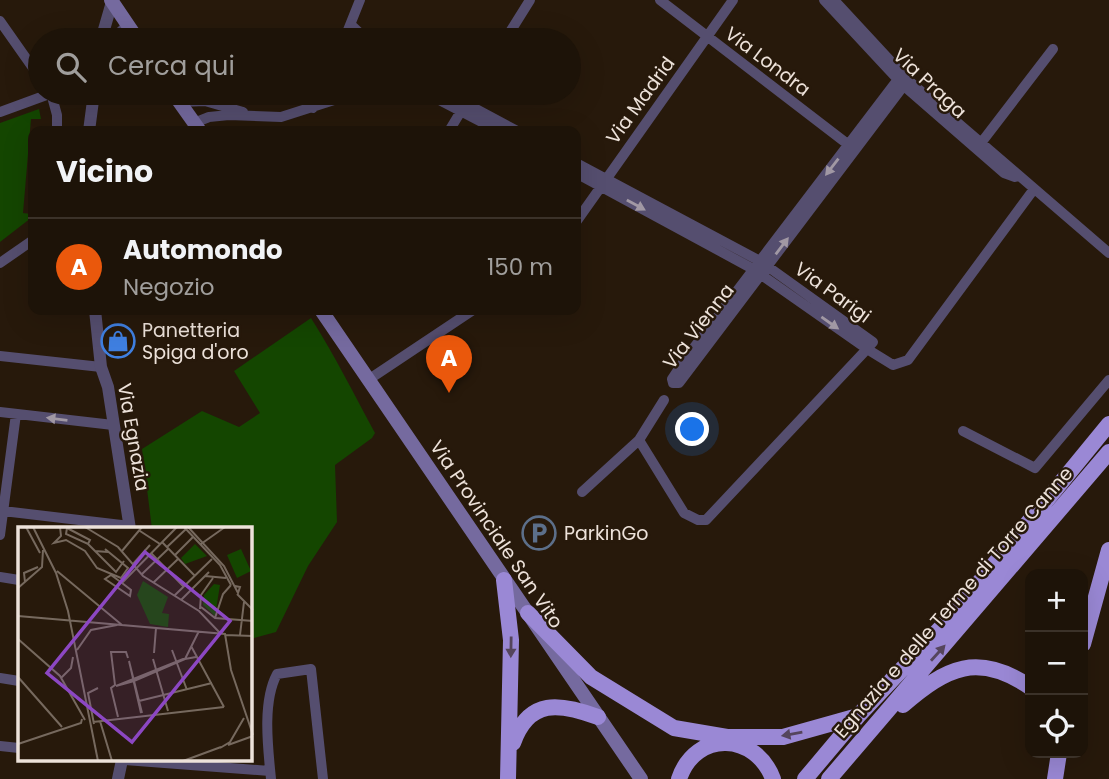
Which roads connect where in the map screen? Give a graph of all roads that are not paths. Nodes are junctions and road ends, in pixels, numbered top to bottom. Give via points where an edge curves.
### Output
1 (360, 0) edge
2 (530, 0) edge
3 (660, 0) edge
4 (733, 0) edge
5 (824, 0) edge
6 (834, 0) edge
7 (112, 1) edge
8 (0, 21) edge
9 (351, 25) junction
10 (128, 26) edge
11 (104, 28) edge
12 (350, 28) edge
13 (354, 28) edge
14 (512, 28) edge
15 (707, 36) junction
16 (1053, 49) dead end
17 (28, 61) edge
18 (903, 80) junction
19 (28, 102) edge
20 (54, 105) edge
21 (92, 105) edge
22 (182, 105) edge
23 (219, 105) edge
24 (314, 105) edge
25 (322, 105) edge
26 (458, 105) edge
27 (461, 105) edge
28 (463, 107) junction
29 (313, 108) junction
30 (0, 112) edge
31 (251, 114) junction
32 (57, 126) edge
33 (90, 126) edge
34 (196, 126) edge
35 (198, 126) edge
36 (452, 126) edge
37 (492, 126) edge
38 (506, 126) edge
39 (981, 143) junction
40 (852, 147) junction
41 (581, 167) edge
42 (581, 175) edge
43 (1022, 179) junction
44 (603, 182) junction
45 (1034, 189) junction
46 (581, 215) edge
47 (28, 243) edge
48 (1109, 253) edge
49 (0, 263) edge
50 (760, 268) junction
51 (96, 315) edge
52 (324, 315) edge
53 (466, 315) edge
54 (867, 349) junction
55 (0, 356) edge
56 (101, 367) junction
57 (369, 380) junction
58 (1109, 380) edge
59 (664, 400) dead end
60 (0, 412) edge
61 (16, 414) junction
62 (113, 425) junction
63 (963, 430) dead end
64 (1104, 430) edge
65 (639, 440) junction
66 (1109, 452) edge
67 (582, 492) dead end
68 (3, 511) junction
69 (130, 527) edge
70 (0, 535) edge
71 (1109, 550) edge
72 (0, 577) edge
73 (18, 580) edge
74 (504, 580) junction
75 (1104, 583) edge
76 (528, 613) junction
77 (1087, 632) edge
78 (0, 678) edge
79 (18, 681) edge
80 (1025, 684) edge
81 (858, 716) junction
82 (598, 717) junction
83 (0, 746) edge
84 (18, 748) edge
85 (510, 751) junction
86 (122, 762) edge
87 (143, 762) edge
88 (271, 775) edge
89 (118, 779) edge
90 (323, 779) edge
91 (509, 779) edge
92 (641, 779) edge
93 (679, 779) edge
94 (773, 779) edge
95 (805, 779) edge
96 (829, 779) edge
97 (836, 779) edge

1 - 9 street
2 - 14 street
3 - 15 street, Via Londra
4 - 15 street, Via Madrid
5 - 18 street, Via Praga
6 - 18 street, Via Praga
7 - 10 main road
7 - 11 street
8 - 17 street
9 - 12 street
9 - 13 street
15 - 40 street, Via Londra
15 - 44 street, Via Madrid
16 - 39 street
18 - 39 street, Via Praga
18 - 40 street, Via Vienna
18 - 43 street, Via Praga via 1004,173
19 - 30 street
20 - 32 street
21 - 33 street
22 - 34 main road
23 - 31 street
24 - 29 street
25 - 29 street
26 - 28 street
27 - 28 street
28 - 36 street
28 - 37 street
28 - 38 street
29 - 31 street via 281,117
31 - 35 street via 209,117
39 - 43 street, Via Praga
40 - 50 street, Via Vienna
41 - 44 street, Via Parigi
42 - 44 street, Via Parigi
43 - 45 street, Via Praga
44 - 46 street, Via Madrid
44 - 50 street, Via Parigi
45 - 48 street, Via Praga
45 - 54 street, Via Parigi via 908,360 893,365
47 - 49 street
50 - 50 street, Via Vienna via 686,358 671,379 673,383 679,383
50 - 54 street, Via Parigi
51 - 56 street, Via Egnazia
52 - 57 main road, Via Provinciale San Vito
53 - 57 street
54 - 65 street via 706,520 684,513
55 - 56 street
56 - 62 street, Via Egnazia
57 - 74 main road, Via Provinciale San Vito
58 - 63 street via 1035,468
59 - 65 street
60 - 61 street
62 -> 61 street
61 - 68 street
62 - 69 street, Via Egnazia
64 - 81 highway, Egnazia e delle Terme di Torre Canne via 950,618
65 - 67 street
96 -> 66 highway, Egnazia e delle Terme di Torre Canne
68 - 69 street
68 - 70 street
71 - 75 highway
72 - 73 street
74 - 76 main road, Via Provinciale San Vito
74 -> 85 highway via 511,640
75 - 77 highway
81 -> 76 highway via 783,737 727,737 674,729 591,677
76 - 82 main road, Via Provinciale San Vito
78 - 79 street
80 - 97 highway via 1007,672 972,667 936,677 895,711
81 - 95 highway, Egnazia e delle Terme di Torre Canne
82 - 85 highway via 572,707 544,707 520,723
82 - 92 main road, Via Provinciale San Vito
83 - 84 street
85 - 91 highway
86 - 89 street
87 - 88 street
88 - 90 street via 272,684 277,674 311,668
93 - 94 highway via 690,755 716,743 756,754

